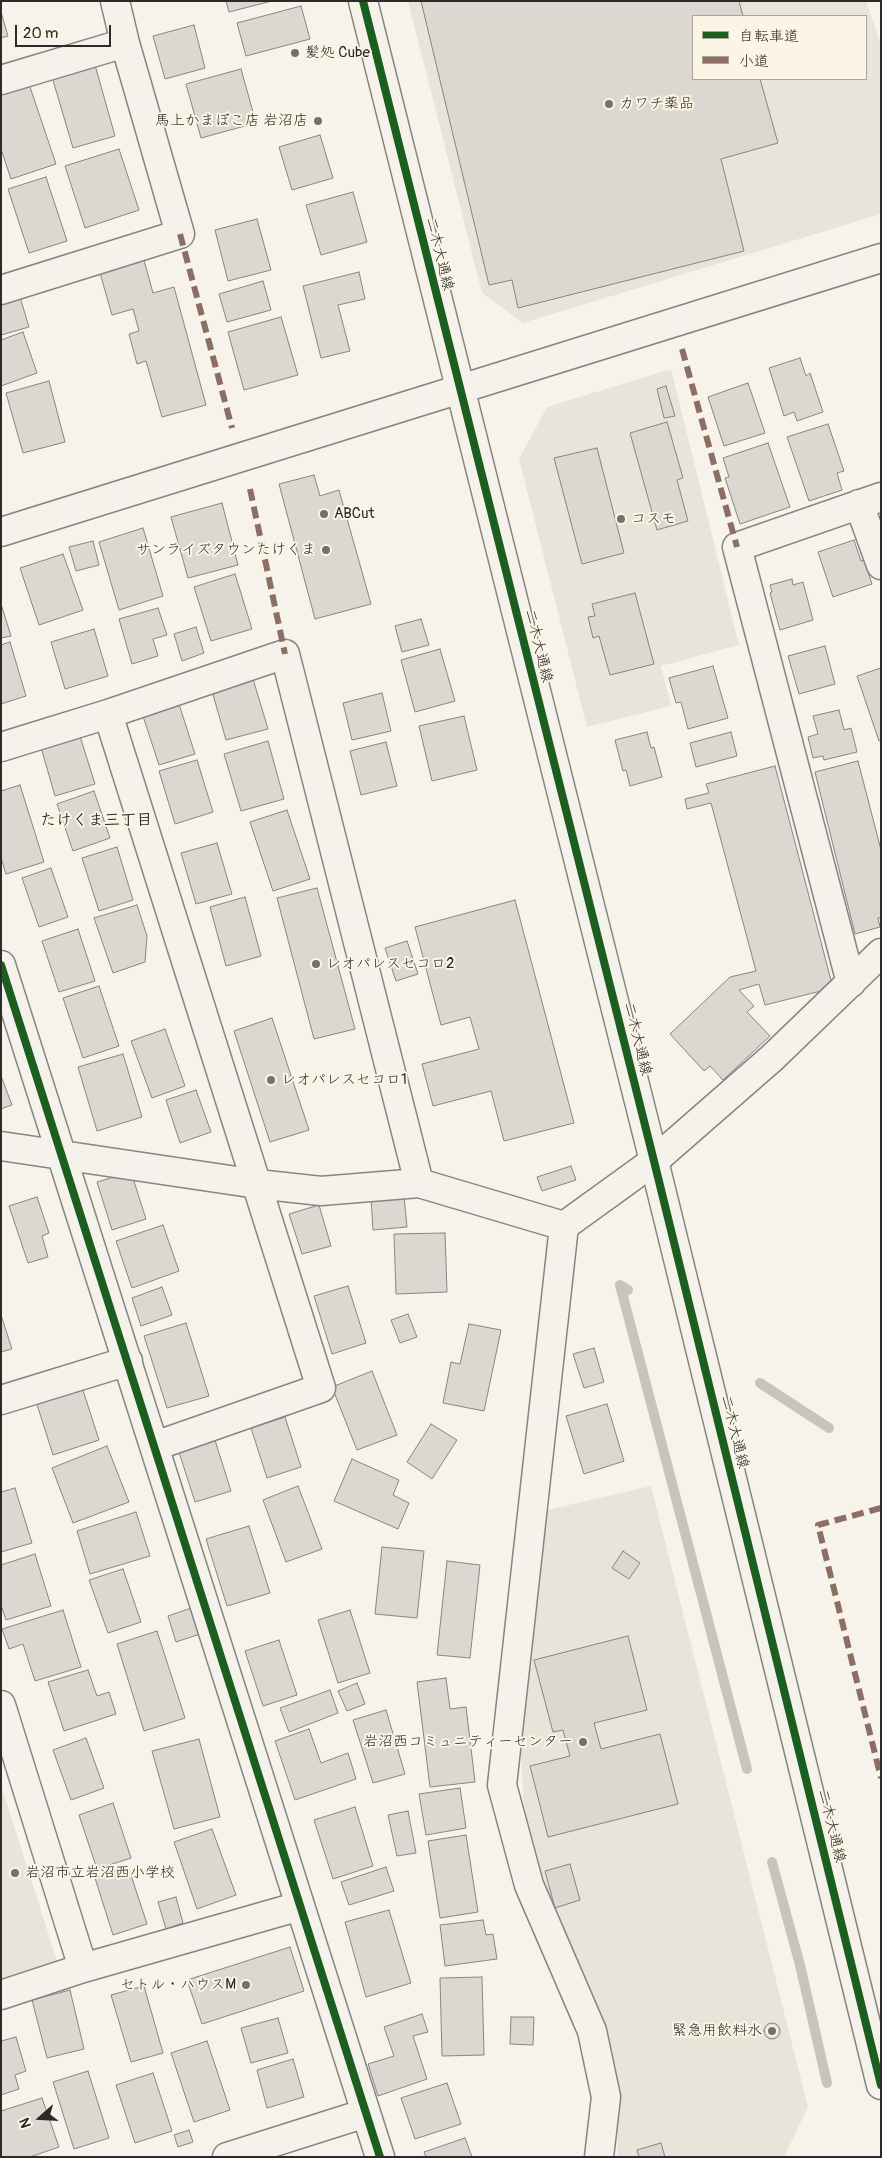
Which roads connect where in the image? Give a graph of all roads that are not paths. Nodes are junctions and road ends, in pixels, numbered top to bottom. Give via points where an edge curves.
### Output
1 (115, 1) edge
2 (362, 1) edge
3 (125, 42) junction
4 (1, 80) edge
5 (881, 258) edge
6 (1, 290) edge
7 (459, 390) junction
8 (870, 500) edge
9 (1, 532) edge
10 (881, 565) edge
11 (108, 714) junction
12 (1, 747) edge
13 (881, 953) edge
14 (1, 965) edge
15 (851, 983) junction
16 (1, 1146) edge
17 (62, 1154) junction
18 (654, 1161) junction
19 (419, 1183) junction
20 (257, 1184) junction
21 (564, 1226) junction
22 (128, 1360) junction
23 (1, 1400) edge
24 (155, 1446) junction
25 (1, 1705) edge
26 (300, 1906) junction
27 (84, 1968) junction
28 (1, 1995) edge
29 (881, 2085) edge
30 (366, 2113) junction
31 (227, 2157) edge
32 (380, 2157) edge
33 (599, 2157) edge

1 - 3 street
2 - 7 street, 二木大通線
3 - 4 street
3 - 6 street via 180,234
5 - 7 street
7 - 9 street
7 - 18 street, 二木大通線
8 - 10 street
8 - 15 street via 737,548
11 - 12 street
11 - 19 street via 285,654
11 - 20 street
13 - 15 street
14 - 17 street
15 - 18 street via 772,1058
16 - 17 street
17 - 20 street
17 - 22 street
18 - 21 street
18 - 29 street, 二木大通線
19 - 20 street via 321,1191
19 - 21 street
20 - 24 street via 321,1388
21 - 33 street via 502,1785 529,1885 592,2031 606,2097
22 - 23 street
22 - 24 street
24 - 26 street
25 - 27 street
26 - 27 street
26 - 30 street
27 - 28 street
30 - 31 street
30 - 32 street

